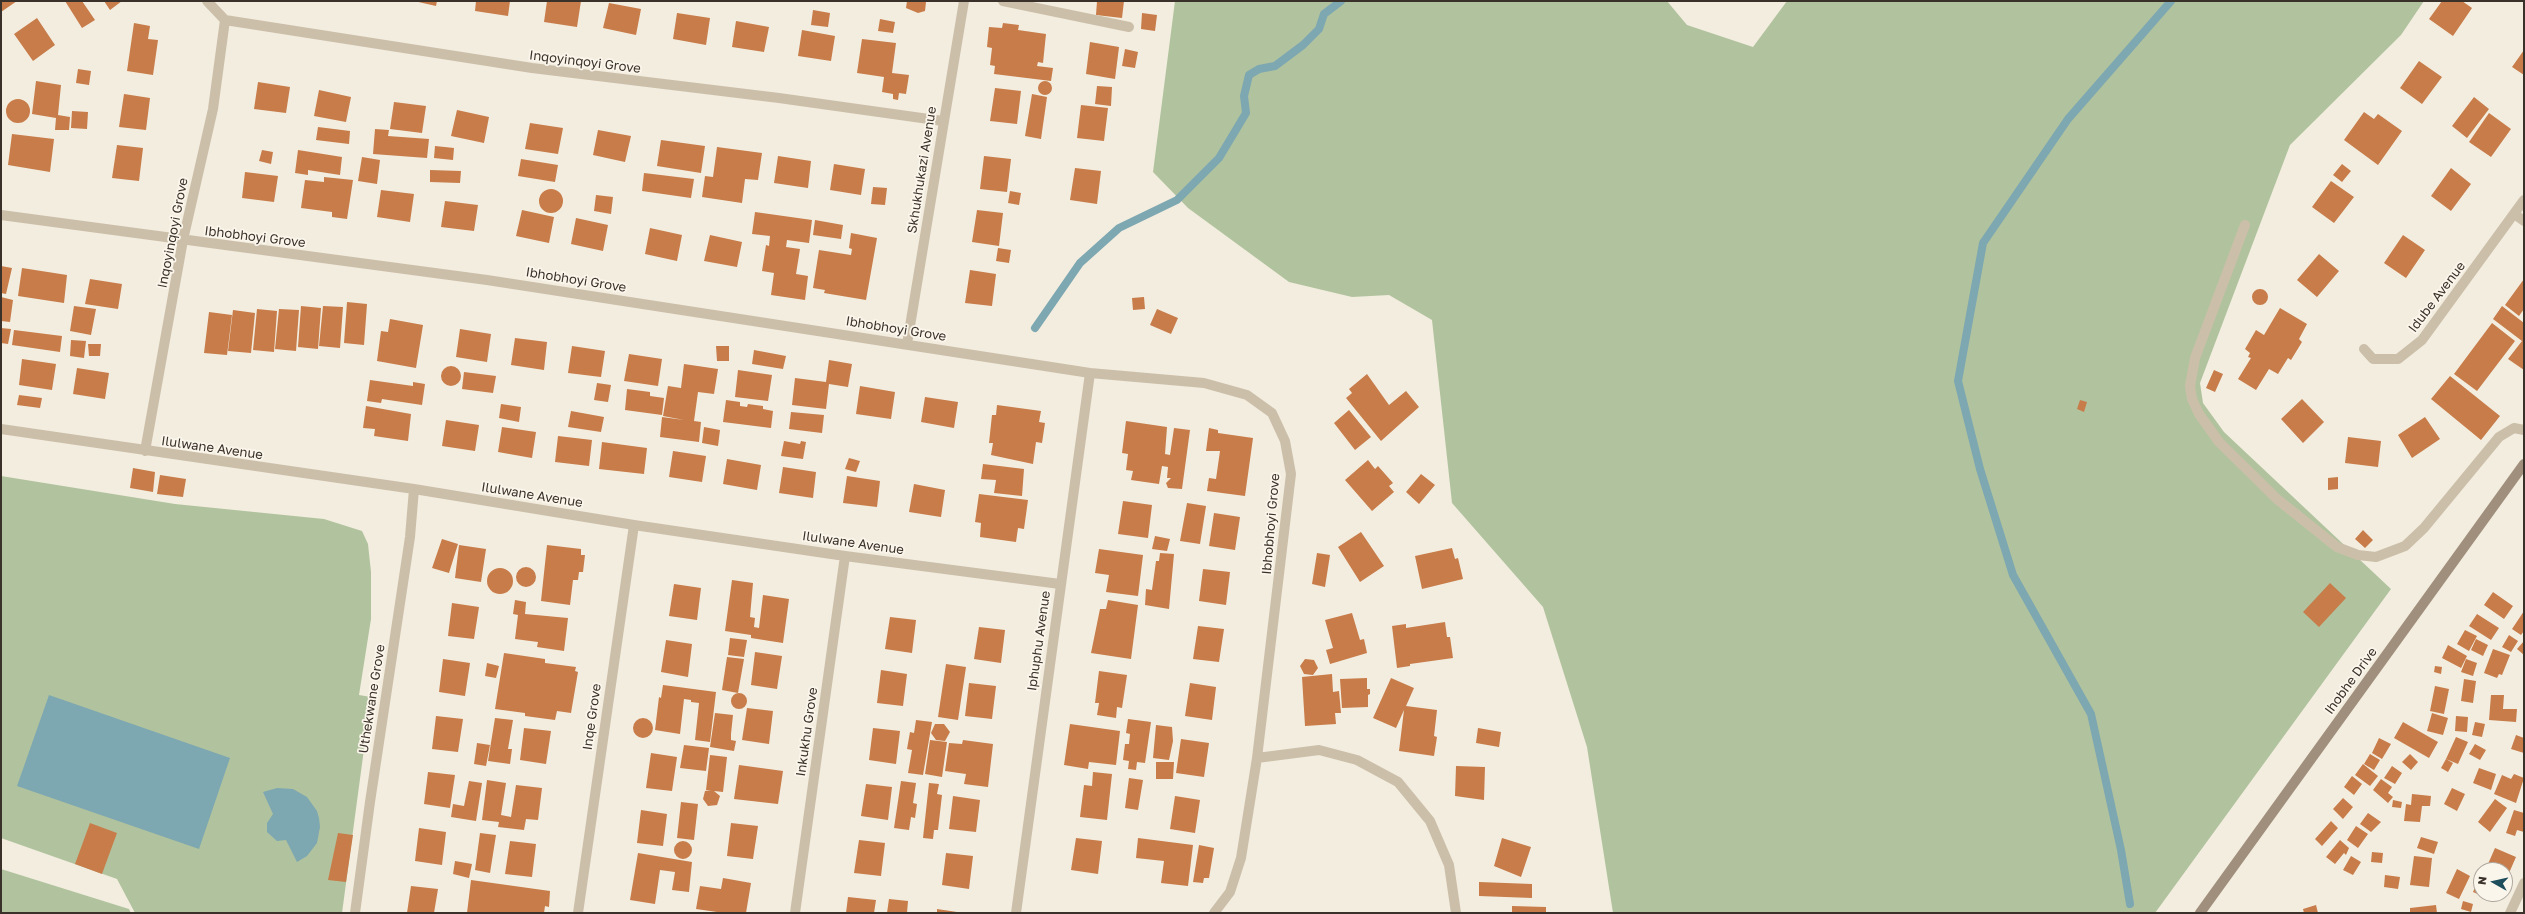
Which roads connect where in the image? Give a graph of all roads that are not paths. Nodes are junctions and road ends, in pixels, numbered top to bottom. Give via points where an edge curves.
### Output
1 (207, 1) edge
2 (964, 1) edge
3 (1003, 1) edge
4 (225, 20) junction
5 (1129, 27) dead end
6 (943, 121) junction
7 (2524, 200) edge
8 (2514, 214) junction
9 (1, 215) edge
10 (2524, 221) edge
11 (2245, 225) dead end
12 (183, 240) junction
13 (907, 344) junction
14 (2364, 349) dead end
15 (1090, 373) junction
16 (1, 429) edge
17 (2524, 430) edge
18 (145, 451) junction
19 (2524, 464) edge
20 (414, 489) junction
21 (634, 525) junction
22 (845, 556) junction
23 (1060, 584) junction
24 (1257, 758) junction
25 (2524, 883) edge
26 (2203, 912) edge
27 (355, 913) edge
28 (578, 913) edge
29 (795, 913) edge
30 (1016, 913) edge
31 (1214, 913) edge
32 (1456, 913) edge
33 (2510, 913) edge

1 - 4 street
2 - 6 street, Skhukhukazi Avenue
3 - 5 street
4 - 6 street, Inqoyinqoyi Grove via 532,68
4 - 12 street, Inqoyinqoyi Grove via 213,109
6 - 13 street, Skhukhukazi Avenue
7 - 8 street, Idube Avenue
8 - 10 street
8 - 14 street, Idube Avenue via 2422,340 2407,354 2398,359 2373,359
9 - 12 street, Ibhobhoyi Grove
11 - 17 street via 2195,358 2190,386 2192,398 2199,414 2219,442 2277,499 2337,547 2358,555 2376,557 2405,546 2424,528 2499,437 2514,428
12 - 13 street, Ibhobhoyi Grove via 495,281
12 - 18 street, Inqoyinqoyi Grove
13 - 15 street, Ibhobhoyi Grove
15 - 23 street, Iphuphu Avenue
15 - 24 street, Ibhobhoyi Grove via 1204,383 1237,391 1254,399 1272,413 1285,441 1290,474 1287,519
16 - 18 street, Ilulwane Avenue
18 - 20 street, Ilulwane Avenue
19 - 26 street, Ihobhe Drive
20 - 21 street, Ilulwane Avenue
20 - 27 street, Uthekwane Grove via 410,537
21 - 22 street, Ilulwane Avenue
21 - 28 street, Inqe Grove
22 - 23 street, Ilulwane Avenue
22 - 29 street, Inkukhu Grove
23 - 30 street, Iphuphu Avenue
24 - 31 street, Ibhobhoyi Grove via 1241,858 1230,892
24 - 32 street via 1319,750 1357,760 1398,782 1430,821 1449,865
25 - 33 street

